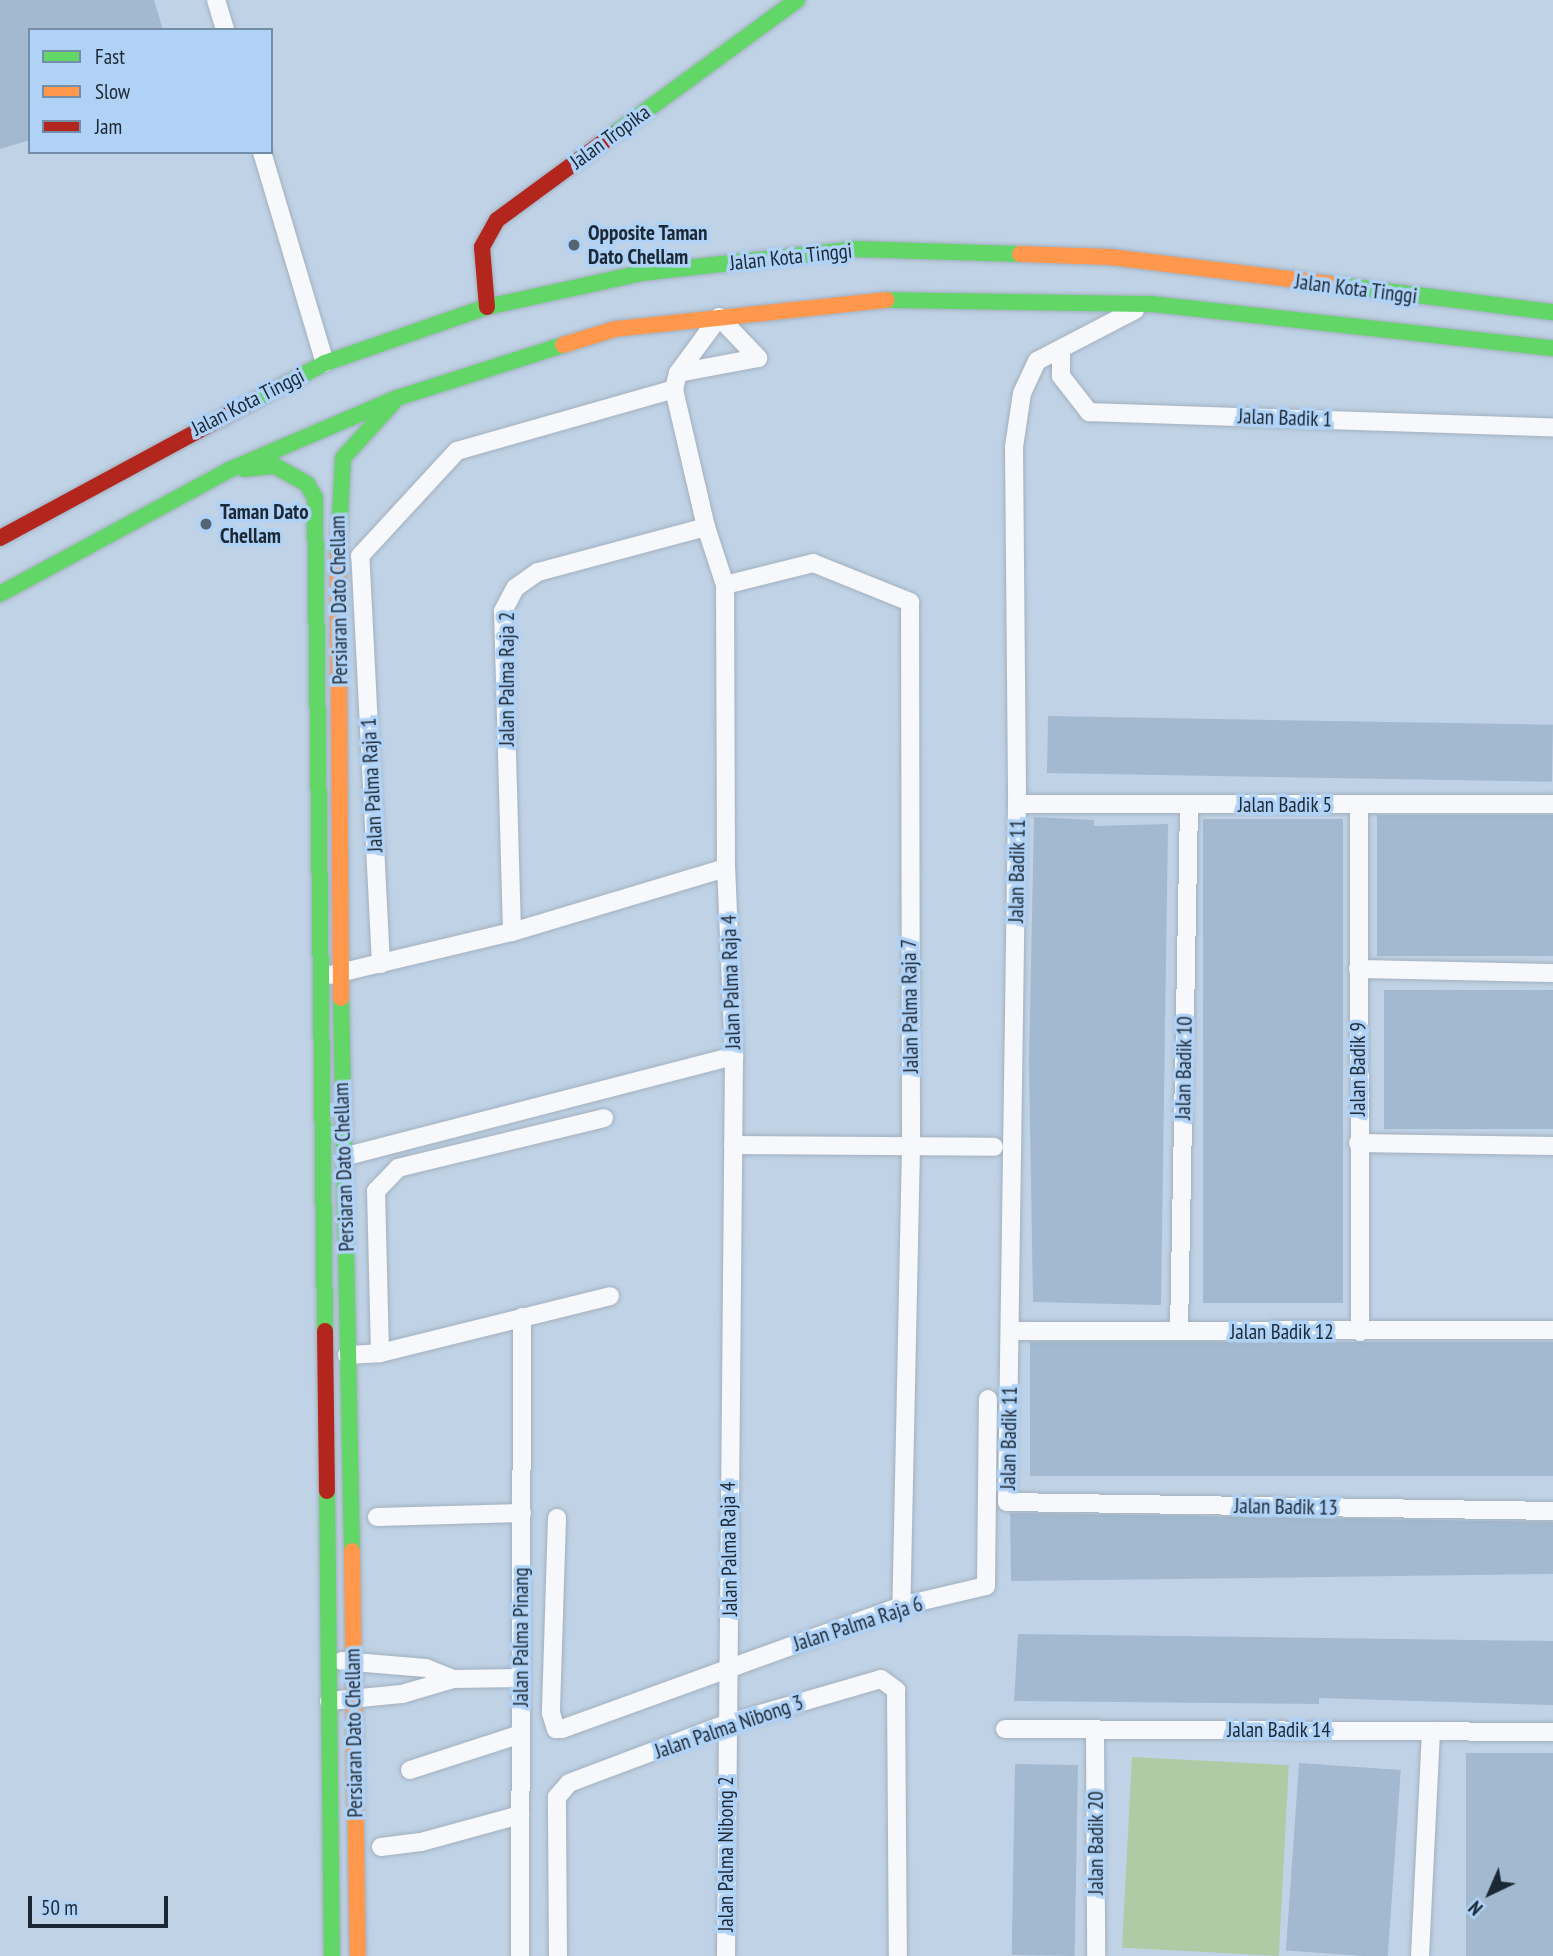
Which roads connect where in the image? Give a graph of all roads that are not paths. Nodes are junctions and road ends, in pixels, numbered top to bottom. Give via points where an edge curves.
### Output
1 (216, 0) edge
2 (797, 0) edge
3 (224, 28) edge
4 (263, 154) edge
5 (1152, 304) junction
6 (487, 307) junction
7 (1553, 312) edge
8 (719, 317) junction
9 (1553, 348) edge
10 (1061, 350) junction
11 (325, 363) junction
12 (676, 381) junction
13 (397, 398) junction
14 (1553, 427) edge
15 (229, 470) junction
16 (706, 527) junction
17 (0, 538) edge
18 (725, 585) junction
19 (0, 594) edge
20 (1017, 804) junction
21 (1553, 804) edge
22 (1189, 805) junction
23 (1359, 805) junction
24 (726, 869) junction
25 (512, 932) junction
26 (381, 964) junction
27 (1358, 969) junction
28 (342, 973) junction
29 (1553, 973) edge
30 (318, 977) junction
31 (734, 1056) junction
32 (604, 1118) dead end
33 (1358, 1143) junction
34 (733, 1145) junction
35 (1553, 1146) edge
36 (911, 1147) junction
37 (994, 1147) dead end
38 (347, 1156) junction
39 (610, 1296) dead end
40 (522, 1317) junction
41 (1553, 1330) edge
42 (1011, 1331) junction
43 (1179, 1331) junction
44 (1360, 1332) junction
45 (380, 1353) junction
46 (347, 1355) junction
47 (988, 1399) dead end
48 (1020, 1503) joint
49 (1553, 1511) edge
50 (522, 1513) junction
51 (377, 1517) dead end
52 (557, 1518) dead end
53 (901, 1606) junction
54 (328, 1661) junction
55 (352, 1661) junction
56 (731, 1668) junction
57 (521, 1678) junction
58 (453, 1679) junction
59 (329, 1701) junction
60 (354, 1701) junction
61 (726, 1724) junction
62 (1004, 1729) dead end
63 (1096, 1729) junction
64 (1432, 1731) junction
65 (1553, 1732) edge
66 (521, 1734) junction
67 (410, 1770) dead end
68 (520, 1815) junction
69 (381, 1847) dead end
70 (332, 1956) edge
71 (358, 1956) edge
72 (520, 1956) edge
73 (558, 1956) edge
74 (726, 1956) edge
75 (898, 1956) edge
76 (1096, 1956) edge
77 (1420, 1956) edge

1 - 3 street
2 - 6 main road, Jalan Tropika via 497,220 482,247
4 - 11 street
5 - 8 main road, Jalan Kota Tinggi via 870,300
5 - 9 main road, Jalan Kota Tinggi
5 - 10 street, Jalan Badik 11 via 1099,325
6 - 7 main road, Jalan Kota Tinggi via 641,273 853,249 1110,257
6 - 11 main road, Jalan Kota Tinggi
8 - 12 street
8 - 12 street, Jalan Palma Raja 1 via 758,358
8 - 13 main road, Jalan Kota Tinggi via 615,329
10 - 14 street, Jalan Badik 1 via 1061,376 1089,412
10 - 20 street, Jalan Badik 11 via 1037,361 1022,393 1014,447
11 - 17 main road, Jalan Kota Tinggi
12 - 16 street, Jalan Palma Raja 4
12 - 26 street, Jalan Palma Raja 1 via 457,451 360,556
13 - 15 main road, Jalan Kota Tinggi
13 - 28 main road, Persiaran Dato Chellam via 343,458 338,486
15 - 19 main road, Jalan Kota Tinggi
15 - 30 main road, Persiaran Dato Chellam via 275,466 307,484 315,498
16 - 18 street, Jalan Palma Raja 4
16 - 25 street, Jalan Palma Raja 2 via 538,572 516,588 503,611
18 - 24 street, Jalan Palma Raja 4
18 - 36 street, Jalan Palma Raja 7 via 813,563 910,602
20 - 22 street, Jalan Badik 5
20 - 42 street, Jalan Badik 11
21 - 23 street, Jalan Badik 5
22 - 23 street, Jalan Badik 5
22 - 43 street, Jalan Badik 10
23 - 27 street, Jalan Badik 9
24 - 25 street
24 - 31 street, Jalan Palma Raja 4
25 - 26 street
26 - 28 street
27 - 29 street
27 - 33 street, Jalan Badik 9
28 - 30 street
28 - 38 main road, Persiaran Dato Chellam via 341,1070
30 - 54 main road, Persiaran Dato Chellam
31 - 34 street, Jalan Palma Raja 4
31 - 38 street
32 - 45 street via 398,1168 376,1191
33 - 35 street
33 - 44 street, Jalan Badik 9
34 - 36 street
34 - 56 street, Jalan Palma Raja 4 via 727,1501
36 - 37 street
36 - 53 street, Jalan Palma Raja 7
38 - 46 main road, Persiaran Dato Chellam
39 - 40 street
40 - 45 street
40 - 50 street, Jalan Palma Pinang
41 - 44 street, Jalan Badik 12
42 - 43 street, Jalan Badik 12
42 - 48 street, Jalan Badik 11 via 1007,1502
43 - 44 street, Jalan Badik 12
45 - 46 street
46 - 55 main road, Persiaran Dato Chellam
47 - 53 street, Jalan Palma Raja 6 via 986,1586
48 - 49 street, Jalan Badik 13
50 - 51 street
50 - 57 street, Jalan Palma Pinang
52 - 56 street, Jalan Palma Raja 6 via 551,1713 556,1729
53 - 56 street, Jalan Palma Raja 6
54 - 55 street
54 - 59 main road, Persiaran Dato Chellam
55 - 58 street via 426,1668
55 - 60 main road, Persiaran Dato Chellam
56 - 61 street, Jalan Palma Nibong 2
57 - 58 street
57 - 66 street, Jalan Palma Pinang
58 - 60 street
59 - 60 street
59 - 70 main road, Persiaran Dato Chellam
60 - 71 main road, Persiaran Dato Chellam
61 - 73 street, Jalan Palma Nibong 3 via 561,1790
61 - 74 street, Jalan Palma Nibong 2
61 - 75 street, Jalan Palma Nibong 3 via 881,1678 896,1690
62 - 63 street, Jalan Badik 14
63 - 64 street, Jalan Badik 14
63 - 76 street, Jalan Badik 20
64 - 65 street, Jalan Badik 14
64 - 77 street
66 - 67 street
66 - 68 street, Jalan Palma Pinang
68 - 69 street via 421,1842
68 - 72 street, Jalan Palma Pinang

